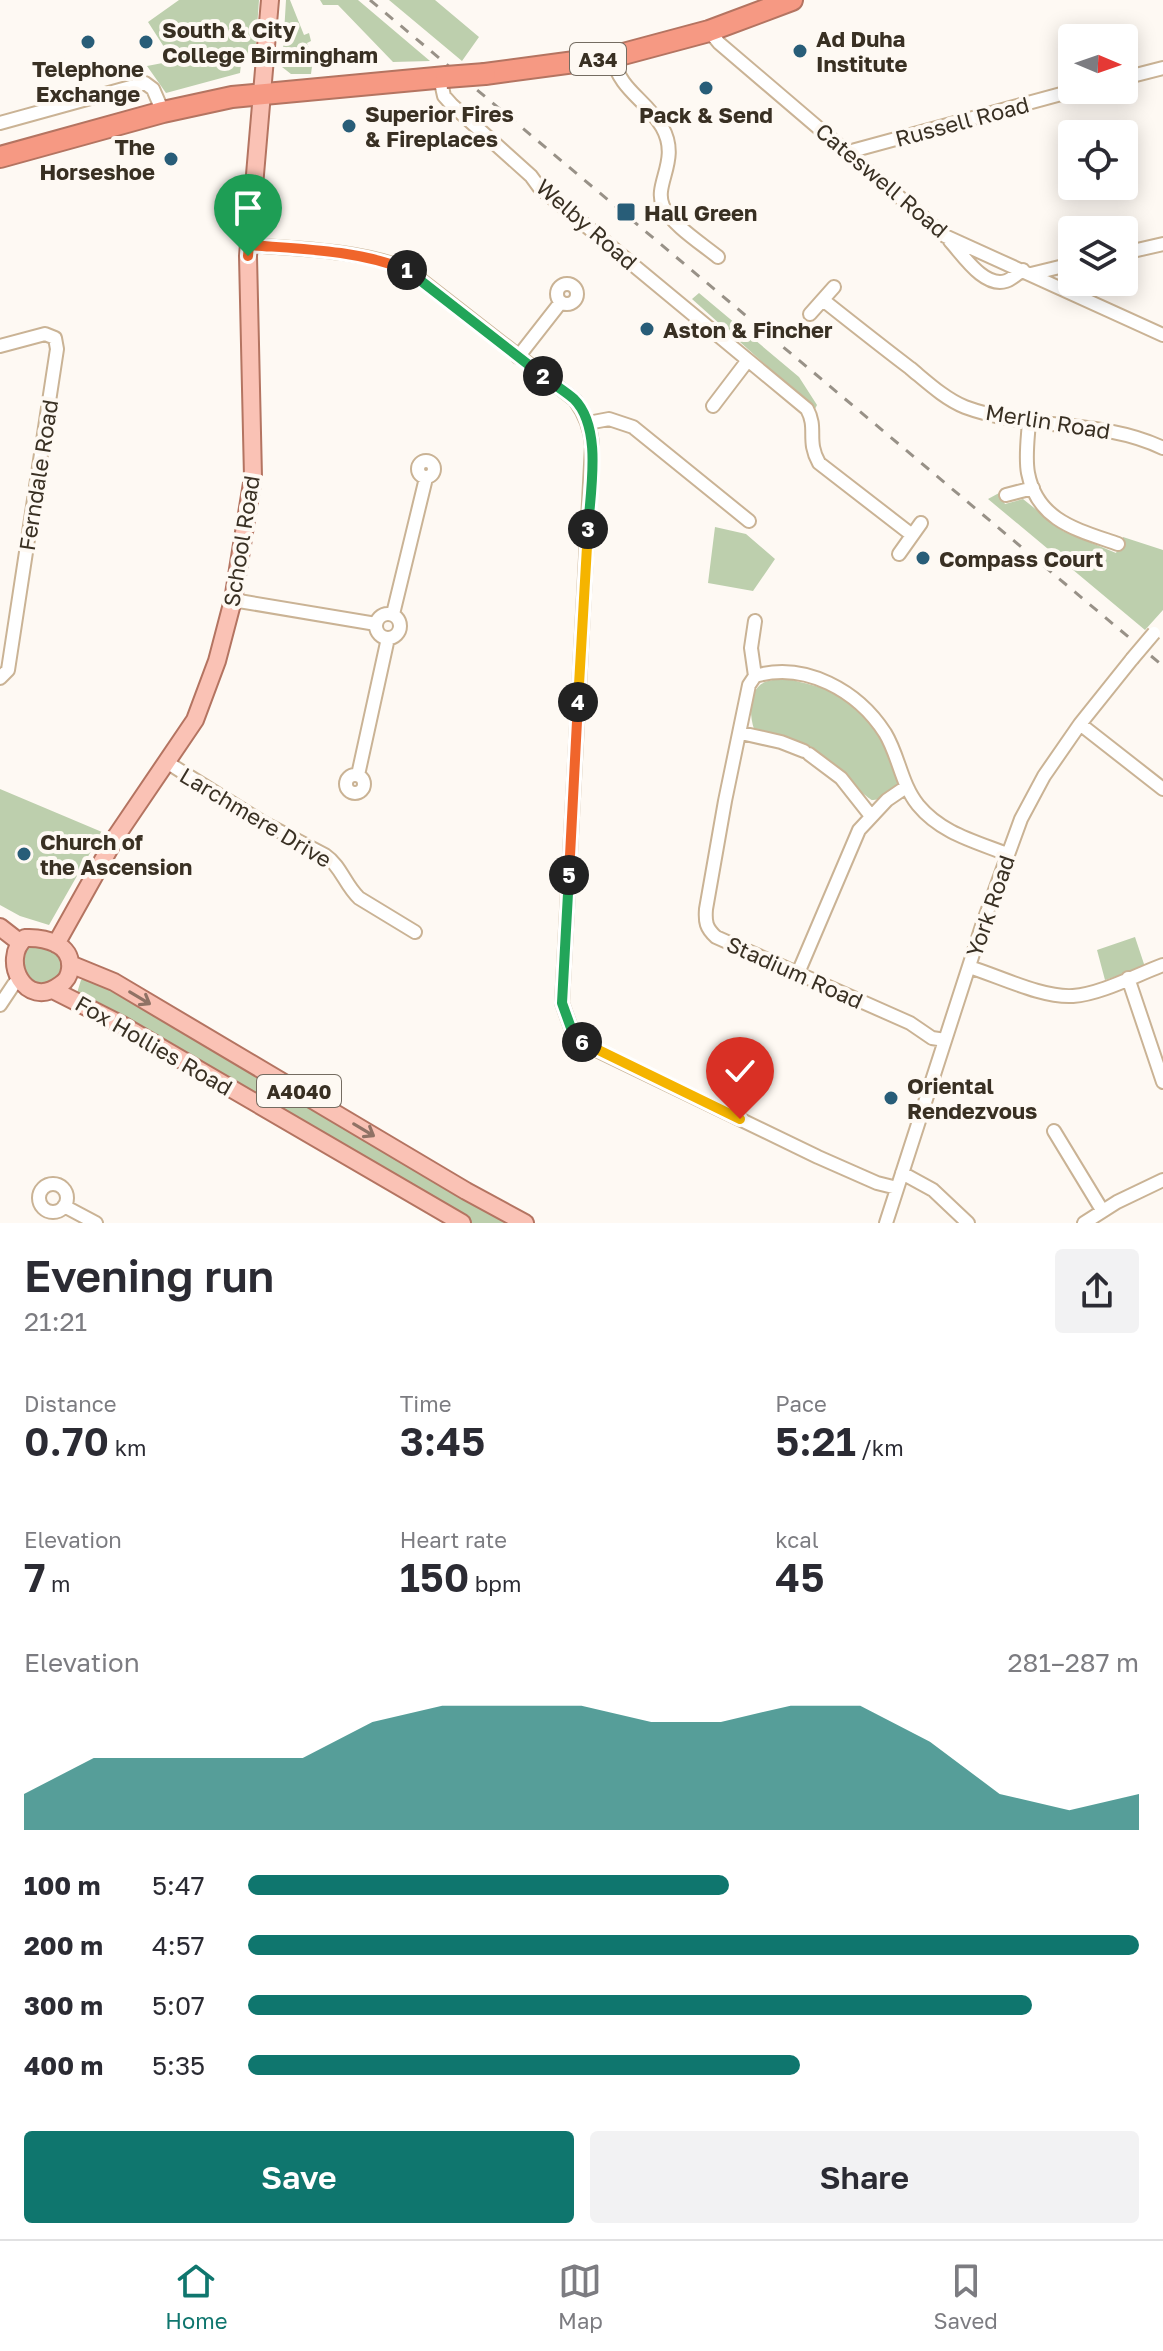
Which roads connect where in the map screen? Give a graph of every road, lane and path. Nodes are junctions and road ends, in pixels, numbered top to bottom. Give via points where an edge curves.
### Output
1 (270, 0) edge
2 (792, 0) edge
3 (709, 31) junction
4 (612, 57) junction
5 (1163, 68) edge
6 (1138, 74) edge
7 (443, 78) junction
8 (263, 93) junction
9 (1058, 95) edge
10 (163, 112) junction
11 (0, 123) edge
12 (848, 152) junction
13 (0, 157) edge
14 (945, 236) junction
15 (1163, 244) edge
16 (249, 245) junction
17 (1138, 250) edge
18 (718, 257) dead end
19 (1058, 266) edge
20 (1027, 272) junction
21 (834, 287) dead end
22 (823, 300) junction
23 (561, 302) dead end
24 (810, 314) dead end
25 (1163, 335) edge
26 (0, 346) edge
27 (518, 357) junction
28 (748, 360) junction
29 (713, 406) dead end
30 (1029, 421) junction
31 (588, 423) junction
32 (1163, 448) edge
33 (426, 478) dead end
34 (1033, 488) junction
35 (1006, 495) dead end
36 (734, 509) junction
37 (724, 521) dead end
38 (749, 521) dead end
39 (921, 523) dead end
40 (912, 535) junction
41 (1118, 544) dead end
42 (899, 554) dead end
43 (233, 600) junction
44 (393, 614) junction
45 (755, 621) dead end
46 (376, 624) junction
47 (1158, 629) edge
48 (388, 638) junction
49 (4, 674) edge
50 (755, 676) junction
51 (1080, 724) junction
52 (741, 733) junction
53 (168, 763) junction
54 (358, 775) dead end
55 (906, 787) junction
56 (1163, 789) edge
57 (871, 816) junction
58 (1007, 854) junction
59 (0, 927) edge
60 (415, 932) dead end
61 (18, 941) junction
62 (56, 944) junction
63 (1, 964) edge
64 (70, 964) junction
65 (1163, 965) edge
66 (969, 967) junction
67 (798, 973) junction
68 (1128, 978) junction
69 (14, 984) junction
70 (53, 990) junction
71 (0, 1005) edge
72 (945, 1040) junction
73 (1163, 1082) edge
74 (1054, 1131) dead end
75 (902, 1173) junction
76 (1163, 1180) edge
77 (897, 1188) junction
78 (64, 1206) dead end
79 (1102, 1210) junction
80 (96, 1223) edge
81 (462, 1223) edge
82 (525, 1223) edge
83 (886, 1223) edge
84 (968, 1223) edge
85 (1084, 1223) edge

1 - 8 main road, School Road
2 - 3 highway, A34
3 - 4 highway, A34
3 - 12 street, Cateswell Road
4 - 7 highway, A34, bridge
4 - 18 street via 622,84 652,113 669,144 660,189 663,206
5 - 6 street
7 - 8 highway, A34
7 - 28 street, Welby Road via 444,96 539,187
8 - 10 highway, A34
8 - 16 main road, School Road
9 - 12 street, Russell Road
10 - 11 street via 145,83
10 - 13 highway, A34
12 - 14 street, Cateswell Road
14 - 20 street, Cateswell Road
14 - 20 street via 986,279 1006,281
15 - 17 street
16 - 27 street via 383,260 407,269
16 - 43 main road, School Road via 253,477
19 - 20 street
20 - 25 street, Cateswell Road
21 - 22 street
22 - 24 street
22 - 30 street, Merlin Road via 964,406
23 - 27 street
26 - 49 street, Ferndale Road via 45,334 55,338 57,349
27 - 31 street via 575,400
28 - 29 street
28 - 40 street, Welby Road via 807,409 812,417 811,449 819,463
30 - 32 street, Merlin Road via 1120,432
30 - 34 street via 1027,472
31 - 36 street via 609,419 633,427
31 - 77 street via 592,446 565,1017 584,1044 818,1157
33 - 44 street
34 - 35 street
34 - 41 street via 1058,521
36 - 37 street
36 - 38 street
39 - 40 street
40 - 42 street
43 - 46 street
43 - 53 main road, School Road via 195,720
44 - 46 street via 382,615
44 - 48 street via 401,628
45 - 50 street, Stadium Road
46 - 48 street
47 - 51 street, York Road, bridge
48 - 54 street
50 - 52 street, Stadium Road
50 - 55 street via 789,673 838,686 885,733
51 - 56 street
51 - 58 street, York Road via 1044,776
52 - 57 street via 806,752 841,778
52 - 67 street, Stadium Road via 705,920 716,937
53 - 60 street, Larchmere Drive via 334,861 352,892
53 - 62 main road, School Road via 117,835
55 - 57 street
55 - 58 street via 940,827
57 - 67 street via 850,848
58 - 66 street, York Road
59 - 61 main road
61 - 62 main road via 39,938
61 - 63 main road
62 - 64 main road
63 - 69 main road
64 - 70 main road via 67,979
64 -> 82 main road, Fox Hollies Road / A4040 via 114,982
65 - 68 street
66 - 68 street via 1069,997
66 - 72 street, York Road
67 - 72 street, Stadium Road
68 - 73 street
69 - 70 main road via 30,991
69 - 71 street
70 - 81 main road, Fox Hollies Road / A4040
72 - 75 street, York Road
74 - 79 street
75 - 77 street, York Road
75 - 84 street via 933,1190
76 - 79 street
77 - 83 street, York Road
78 - 80 street
79 - 85 street

